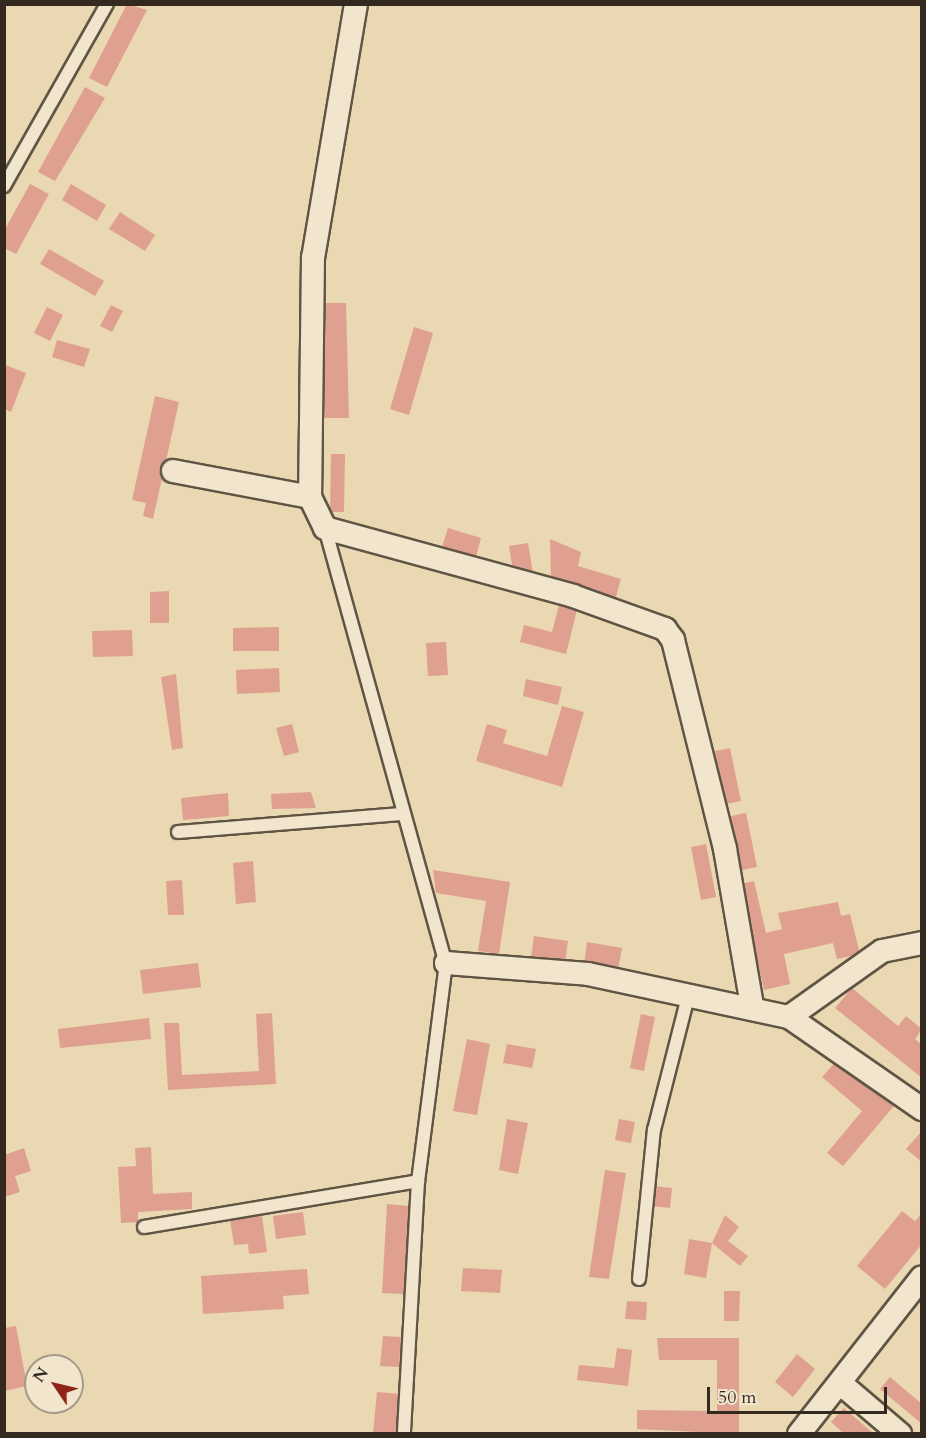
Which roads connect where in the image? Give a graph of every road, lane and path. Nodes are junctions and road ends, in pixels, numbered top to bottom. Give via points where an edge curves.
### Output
1 (107, 4) edge
2 (356, 4) edge
3 (4, 186) edge
4 (173, 471) dead end
5 (310, 497) junction
6 (325, 528) junction
7 (401, 814) junction
8 (178, 832) dead end
9 (921, 943) edge
10 (446, 963) junction
11 (688, 997) junction
12 (752, 1006) junction
13 (789, 1017) junction
14 (921, 1108) edge
15 (418, 1181) junction
16 (144, 1227) dead end
17 (921, 1277) edge
18 (639, 1279) dead end
19 (840, 1383) junction
20 (404, 1434) edge
21 (799, 1434) edge
22 (900, 1434) edge

1 - 3 lane
2 - 5 street via 313,256
4 - 5 street
5 - 6 street
6 - 7 lane
6 - 12 street via 573,596 665,628 673,640 725,849
7 - 8 lane
7 - 10 lane
9 - 13 street via 882,951
10 - 11 street via 588,974
10 - 15 lane
11 - 12 street
11 - 18 lane via 654,1130
12 - 13 street
13 - 14 street
15 - 16 lane
15 - 20 lane
17 - 19 street
19 - 21 street
19 - 22 street

